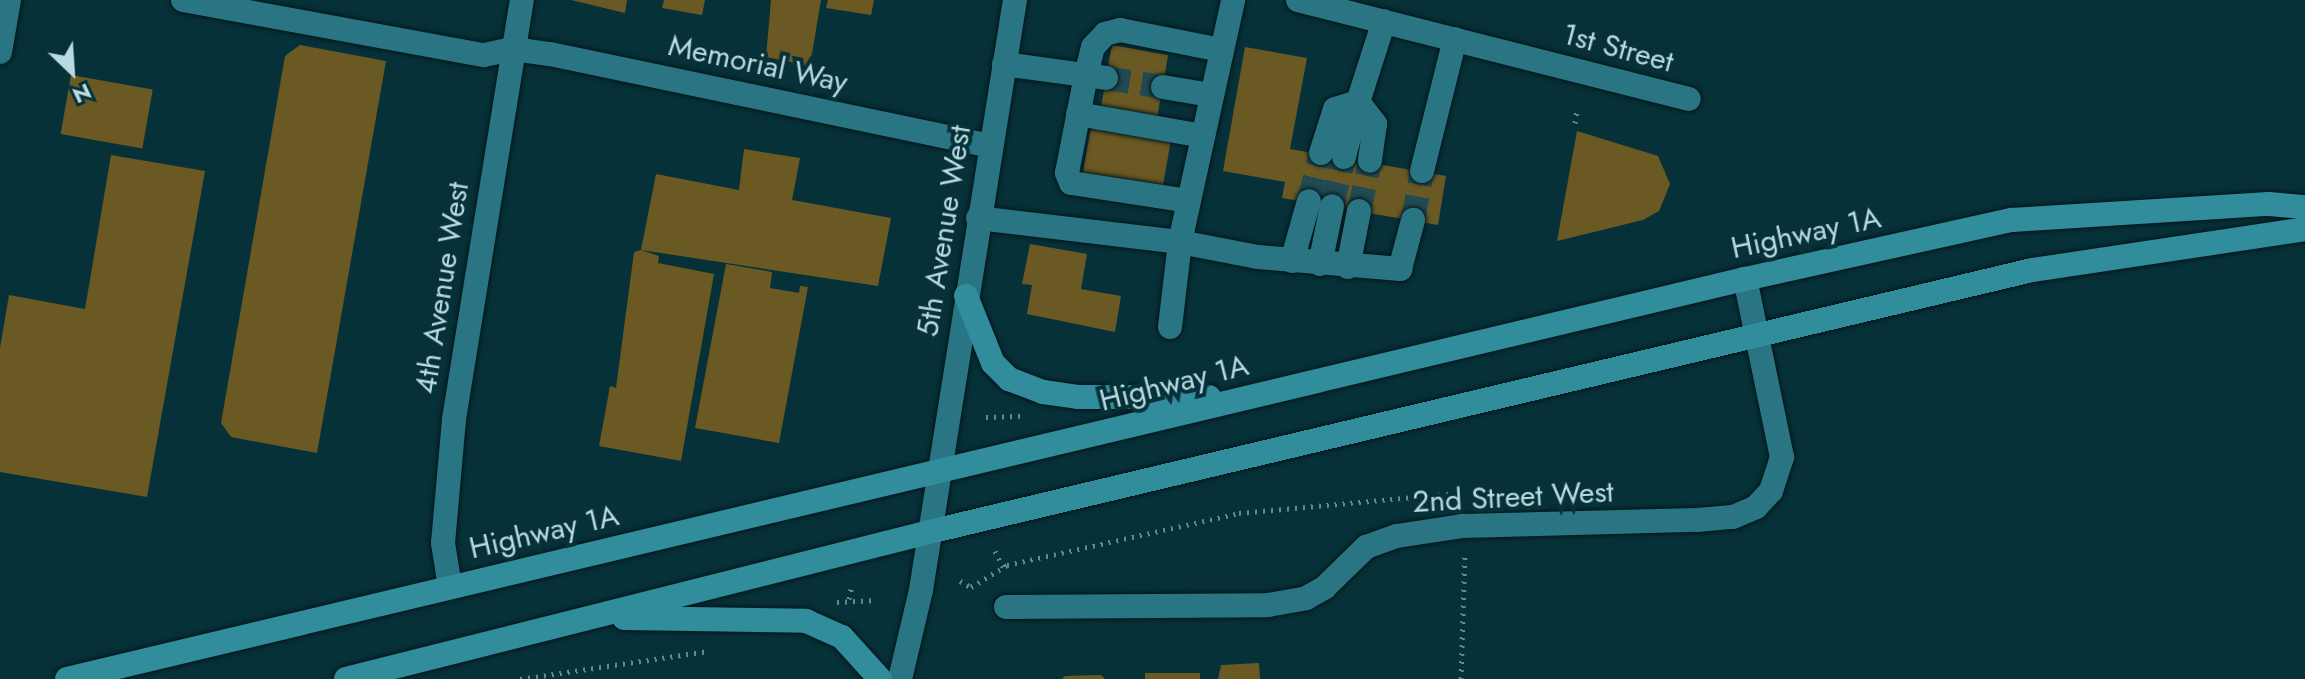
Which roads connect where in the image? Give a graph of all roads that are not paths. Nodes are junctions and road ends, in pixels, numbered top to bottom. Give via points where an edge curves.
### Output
1 (9, 0) edge
2 (183, 0) edge
3 (522, 0) edge
4 (1015, 0) edge
5 (1233, 0) edge
6 (1298, 0) edge
7 (1384, 21) junction
8 (1455, 39) junction
9 (513, 49) junction
10 (1221, 50) junction
11 (0, 52) edge
12 (1004, 64) junction
13 (1096, 77) junction
14 (1163, 87) tunnel mouth
15 (1211, 95) junction
16 (1689, 99) dead end
17 (1358, 102) junction
18 (1078, 114) junction
19 (1203, 136) junction
20 (989, 146) junction
21 (1332, 155) tunnel mouth
22 (1370, 161) tunnel mouth
23 (1422, 171) tunnel mouth
24 (1189, 201) junction
25 (2305, 207) edge
26 (1359, 211) tunnel mouth
27 (978, 218) junction
28 (1413, 220) tunnel mouth
29 (2305, 229) edge
30 (1180, 242) junction
31 (1292, 261) junction
32 (1320, 264) junction
33 (1348, 267) junction
34 (1745, 279) junction
35 (966, 296) junction
36 (1170, 327) dead end
37 (1757, 339) junction
38 (1247, 397) junction
39 (939, 472) junction
40 (929, 532) junction
41 (450, 587) junction
42 (1006, 607) dead end
43 (585, 619) junction
44 (67, 679) edge
45 (346, 679) edge
46 (880, 679) edge
47 (900, 679) edge

1 - 11 street
2 - 9 street, Memorial Way via 484,55
3 - 9 street, 4th Avenue West
4 - 12 street, 5th Avenue West
5 - 10 street
6 - 7 street, 1st Street
7 - 8 street, 1st Street
7 - 17 street
8 - 16 street, 1st Street
8 - 23 street
9 - 20 street, Memorial Way
9 - 41 street, 4th Avenue West via 454,419 443,543
10 - 13 street via 1120,30 1105,34 1093,47
10 - 15 street
12 - 13 street
12 - 20 street, 5th Avenue West
13 - 18 street
14 - 15 street
15 - 19 street
17 - 21 street via 1335,109
17 - 22 street via 1375,124
18 - 19 street
18 - 24 street via 1067,173 1071,183
19 - 24 street
20 - 27 street, 5th Avenue West
24 - 30 street
25 - 34 main road, Highway 1A via 2269,204 2012,220
26 - 33 street
27 - 30 street
27 - 35 street, 5th Avenue West
28 - 33 street via 1400,269
29 - 37 main road via 2032,270
30 - 31 street
30 - 36 street
31 - 32 street
31 - 32 street via 1321,204
32 - 33 street
34 - 37 street, 2nd Street West
34 - 38 main road, Highway 1A
35 - 38 main road via 993,363 1009,379 1043,392
35 - 39 street, 5th Avenue West
37 - 40 main road
37 - 42 street, 2nd Street West via 1782,457 1771,491 1756,507 1733,517 1463,526 1397,536 1349,558 1324,588 1268,605
38 - 39 main road, Highway 1A
39 - 40 street, 5th Avenue West
39 - 41 main road, Highway 1A
40 - 43 main road
40 - 47 street, 5th Avenue West
41 - 44 main road, Highway 1A
43 - 45 main road
43 - 46 main road via 806,621 842,637

